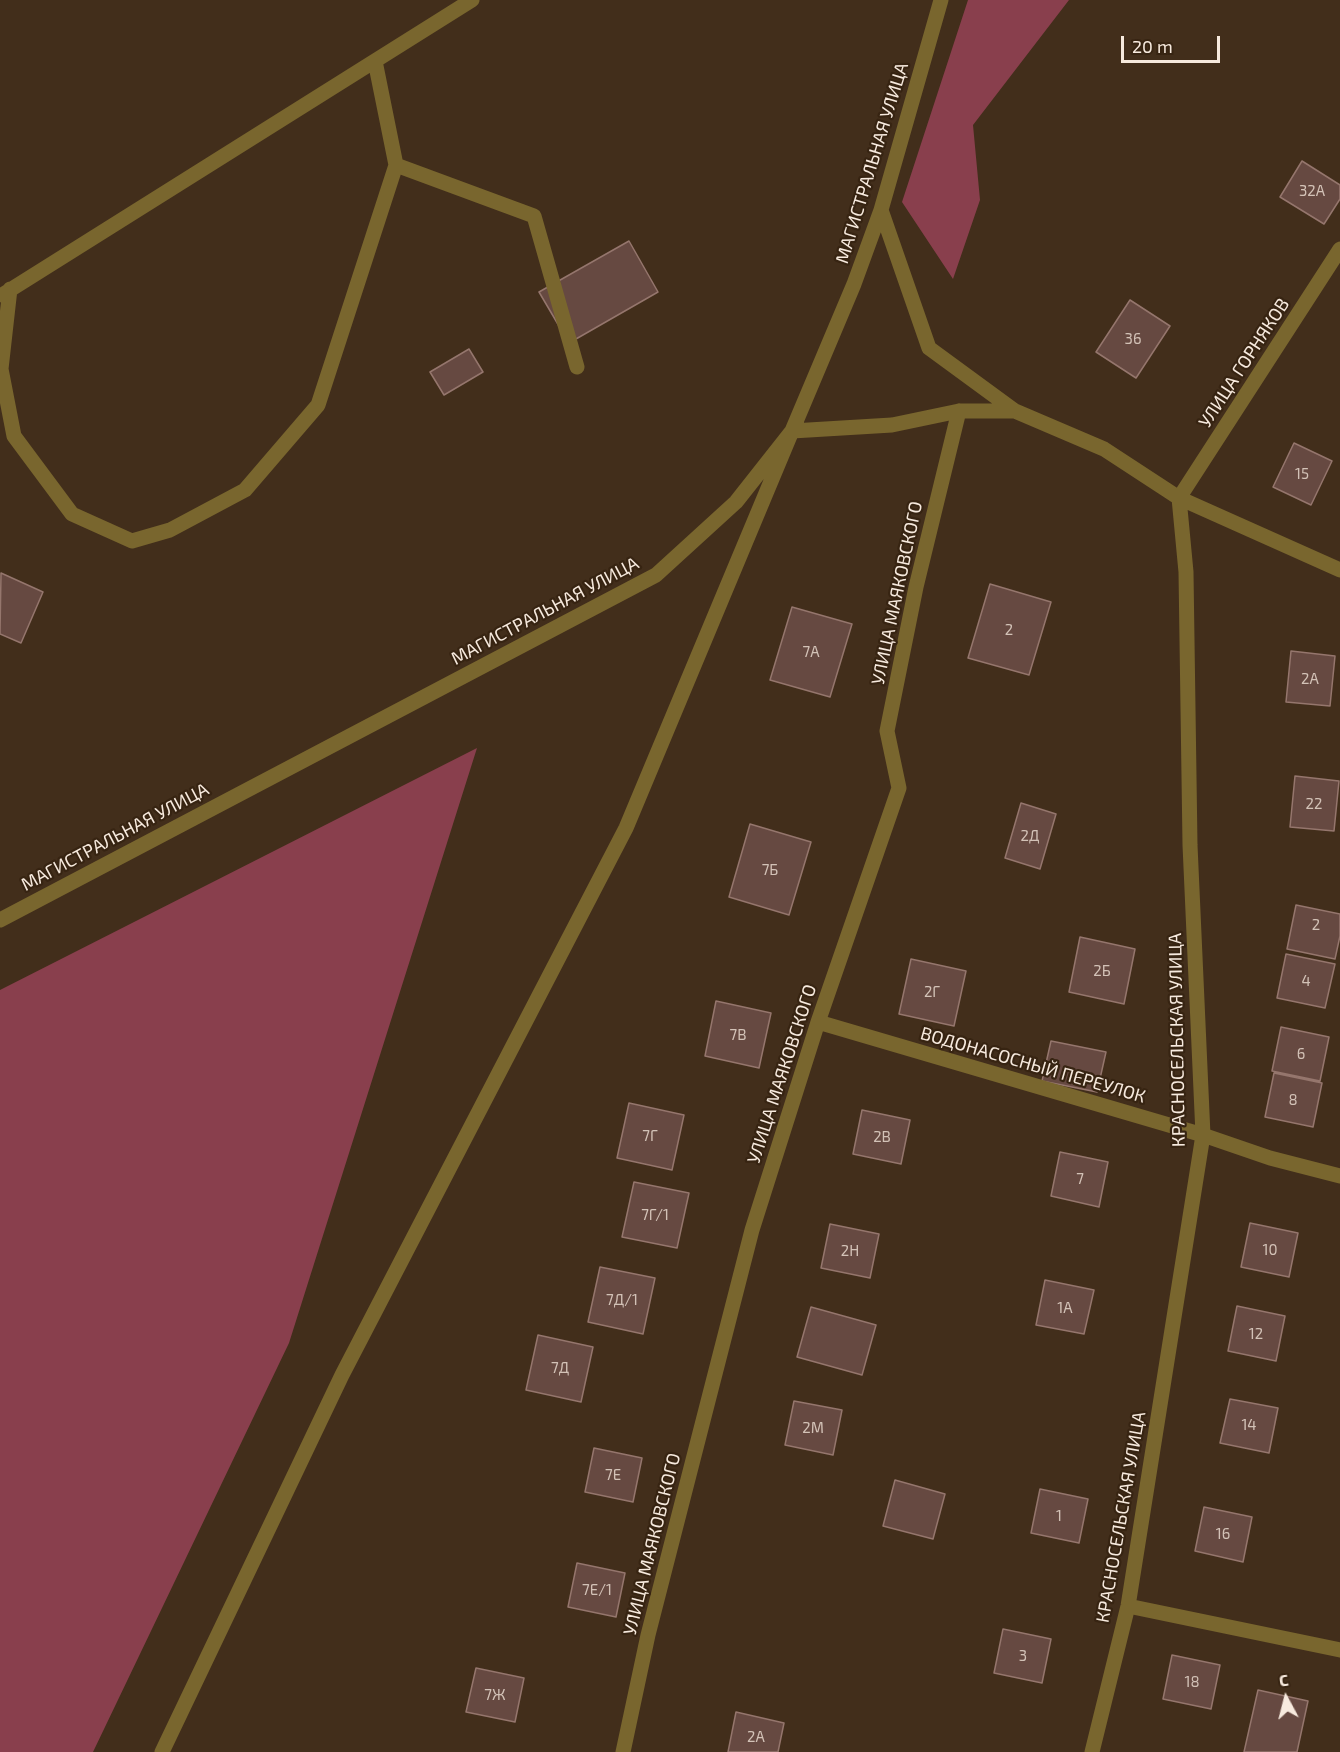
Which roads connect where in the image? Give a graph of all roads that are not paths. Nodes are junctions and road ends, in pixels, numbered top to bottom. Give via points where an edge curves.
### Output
1 (472, 0) edge
2 (941, 0) edge
3 (375, 61) junction
4 (396, 165) junction
5 (881, 210) junction
6 (1340, 249) edge
7 (5, 293) edge
8 (577, 366) dead end
9 (958, 411) junction
10 (1015, 411) junction
11 (792, 430) junction
12 (1179, 498) junction
13 (1340, 570) edge
14 (0, 920) edge
15 (818, 1022) junction
16 (1203, 1135) junction
17 (1340, 1176) edge
18 (1128, 1606) junction
19 (1340, 1650) edge
20 (162, 1752) edge
21 (623, 1752) edge
22 (1092, 1752) edge

1 - 3 street
2 - 5 street, МАГИСТРАЛЬНАЯ УЛИЦА
3 - 4 street
3 - 7 street
4 - 7 street via 318,405 245,490 170,530 132,541 72,514 14,436 2,369
4 - 8 street via 534,216
5 - 10 street via 929,348
5 - 11 street, МАГИСТРАЛЬНАЯ УЛИЦА
6 - 12 street, УЛИЦА ГОРНЯКОВ
9 - 10 street
9 - 11 street via 892,425
9 - 15 street, УЛИЦА МАЯКОВСКОГО via 887,731 899,788
10 - 12 street via 1104,449
11 - 14 street, МАГИСТРАЛЬНАЯ УЛИЦА via 736,502 656,576
11 - 20 street via 626,828 342,1375
12 - 13 street
12 - 16 street, КРАСНОСЕЛЬСКАЯ УЛИЦА via 1186,572 1190,844
15 - 16 street, ВОДОНАСОСНЫЙ ПЕРЕУЛОК
15 - 21 street, УЛИЦА МАЯКОВСКОГО via 752,1230 648,1635
16 - 17 street, ВОДОНАСОСНЫЙ ПЕРЕУЛОК
16 - 18 street, КРАСНОСЕЛЬСКАЯ УЛИЦА
18 - 19 street
18 - 22 street, КРАСНОСЕЛЬСКАЯ УЛИЦА

